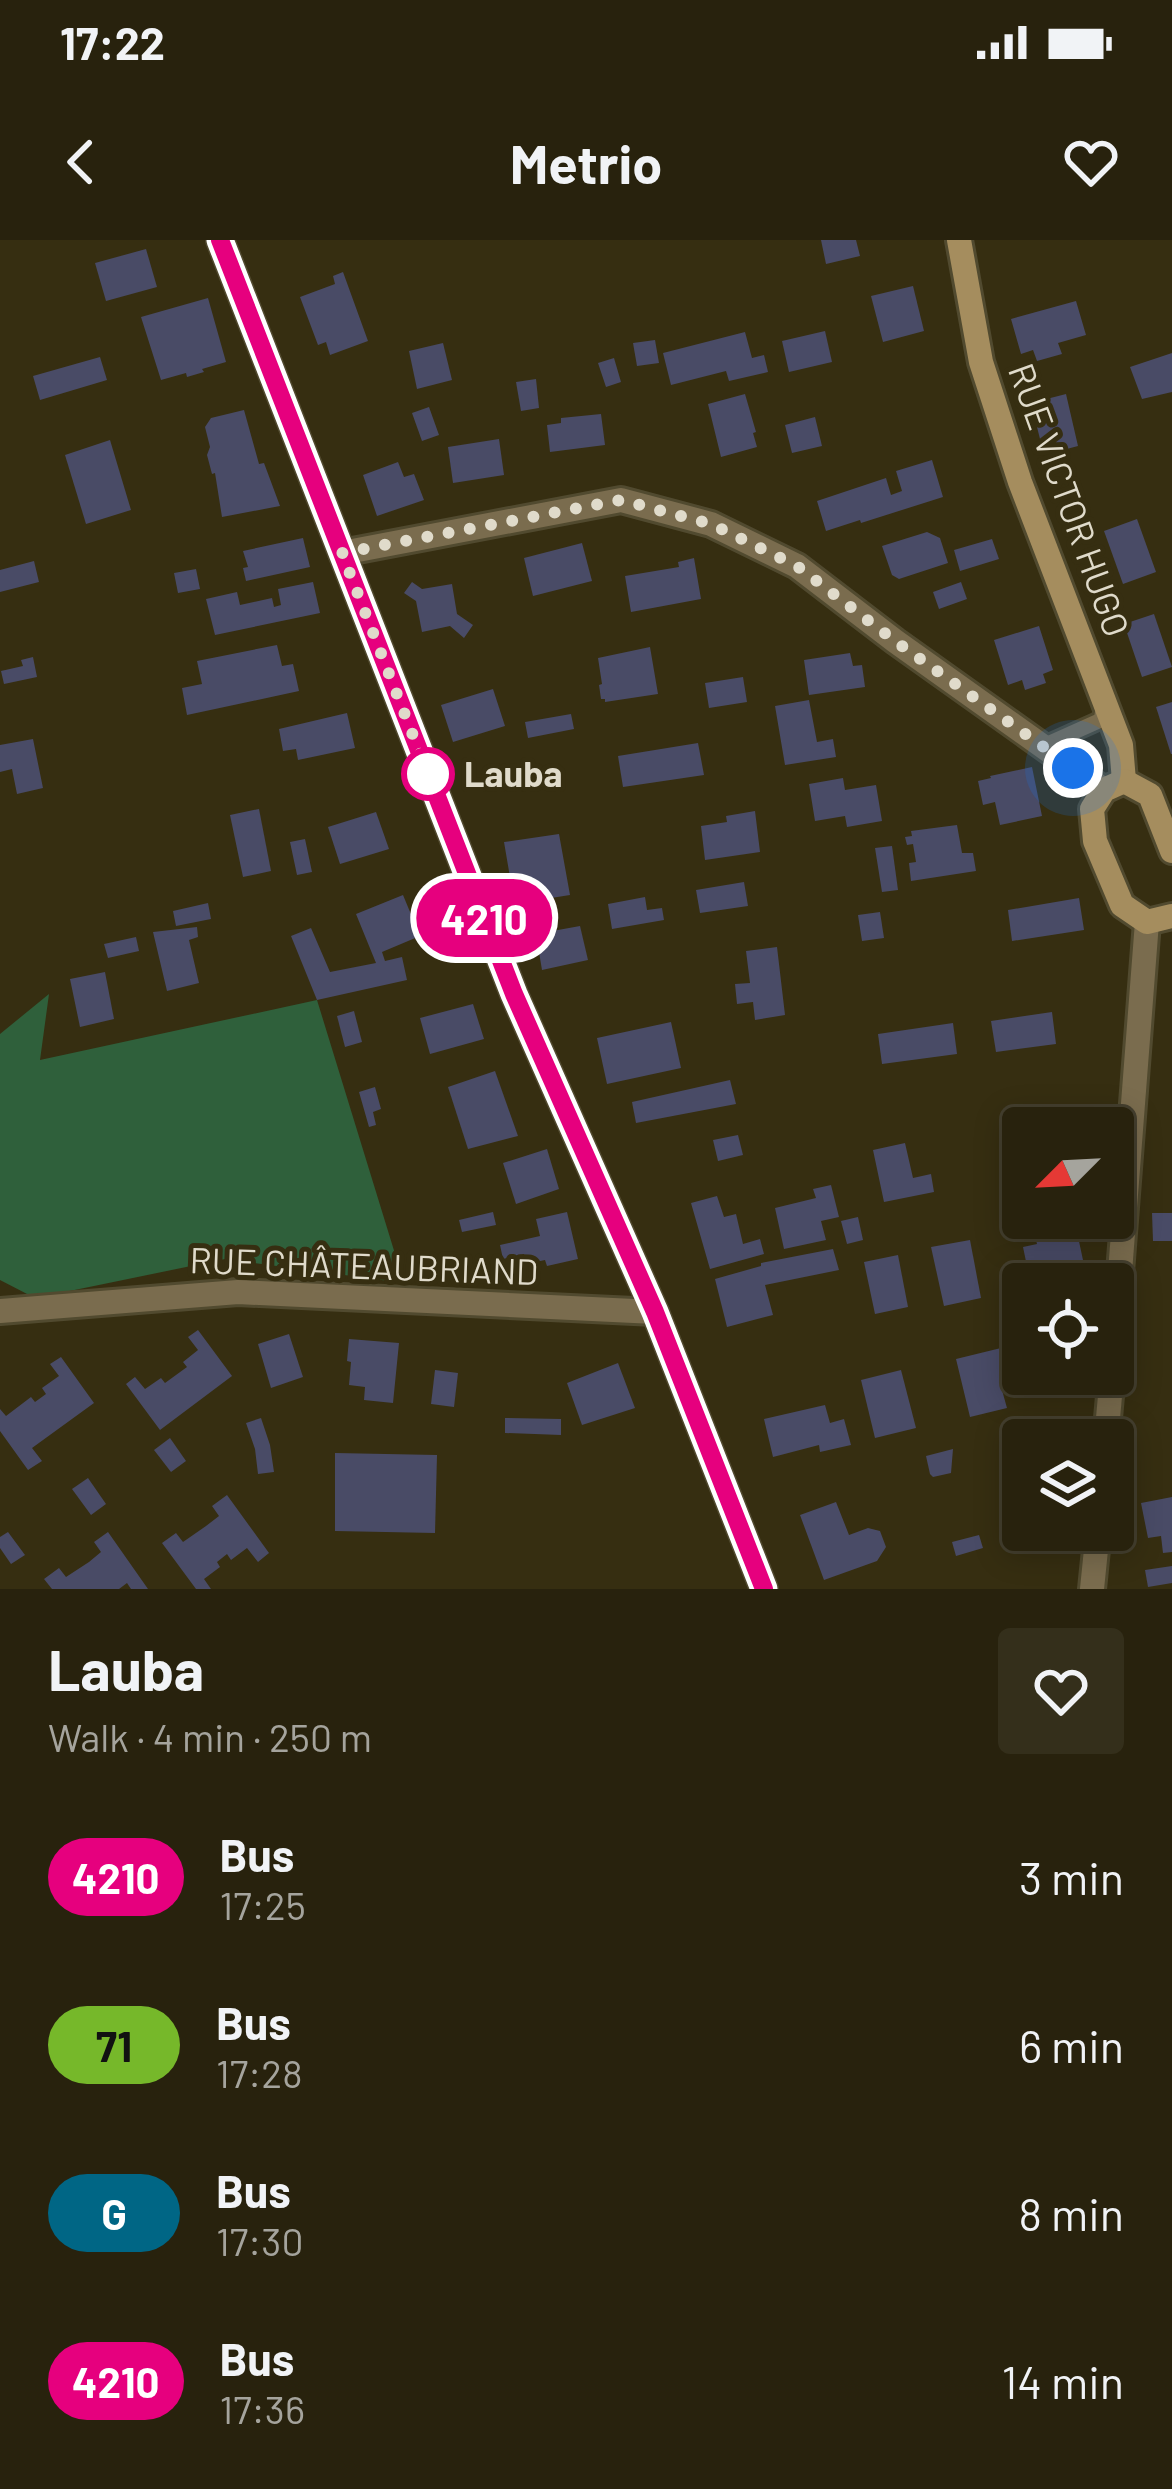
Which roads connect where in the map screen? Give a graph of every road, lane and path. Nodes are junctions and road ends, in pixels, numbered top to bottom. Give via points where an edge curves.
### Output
1 (220, 240) edge
2 (959, 240) edge
3 (342, 553) junction
4 (1105, 702) junction
5 (1043, 746) junction
6 (1114, 785) junction
7 (1161, 799) edge
8 (1172, 851) edge
9 (1160, 919) edge
10 (1124, 1263) edge
11 (0, 1311) edge
12 (655, 1312) junction
13 (1096, 1551) edge
14 (764, 1589) edge
15 (1092, 1589) edge

1 - 3 street
2 - 4 street, RUE VICTOR HUGO via 981,362
3 - 5 street via 621,500 711,524 797,566
3 - 12 street via 514,994
4 - 5 lane via 1101,720
4 - 6 street, RUE VICTOR HUGO via 1121,745
5 - 6 street
6 - 7 street
6 - 9 street, RUE VICTOR HUGO via 1092,808 1095,841 1121,905
7 - 8 street
9 - 10 street
11 - 12 street, RUE CHÂTEAUBRIAND via 238,1292
12 - 14 street
13 - 15 street

